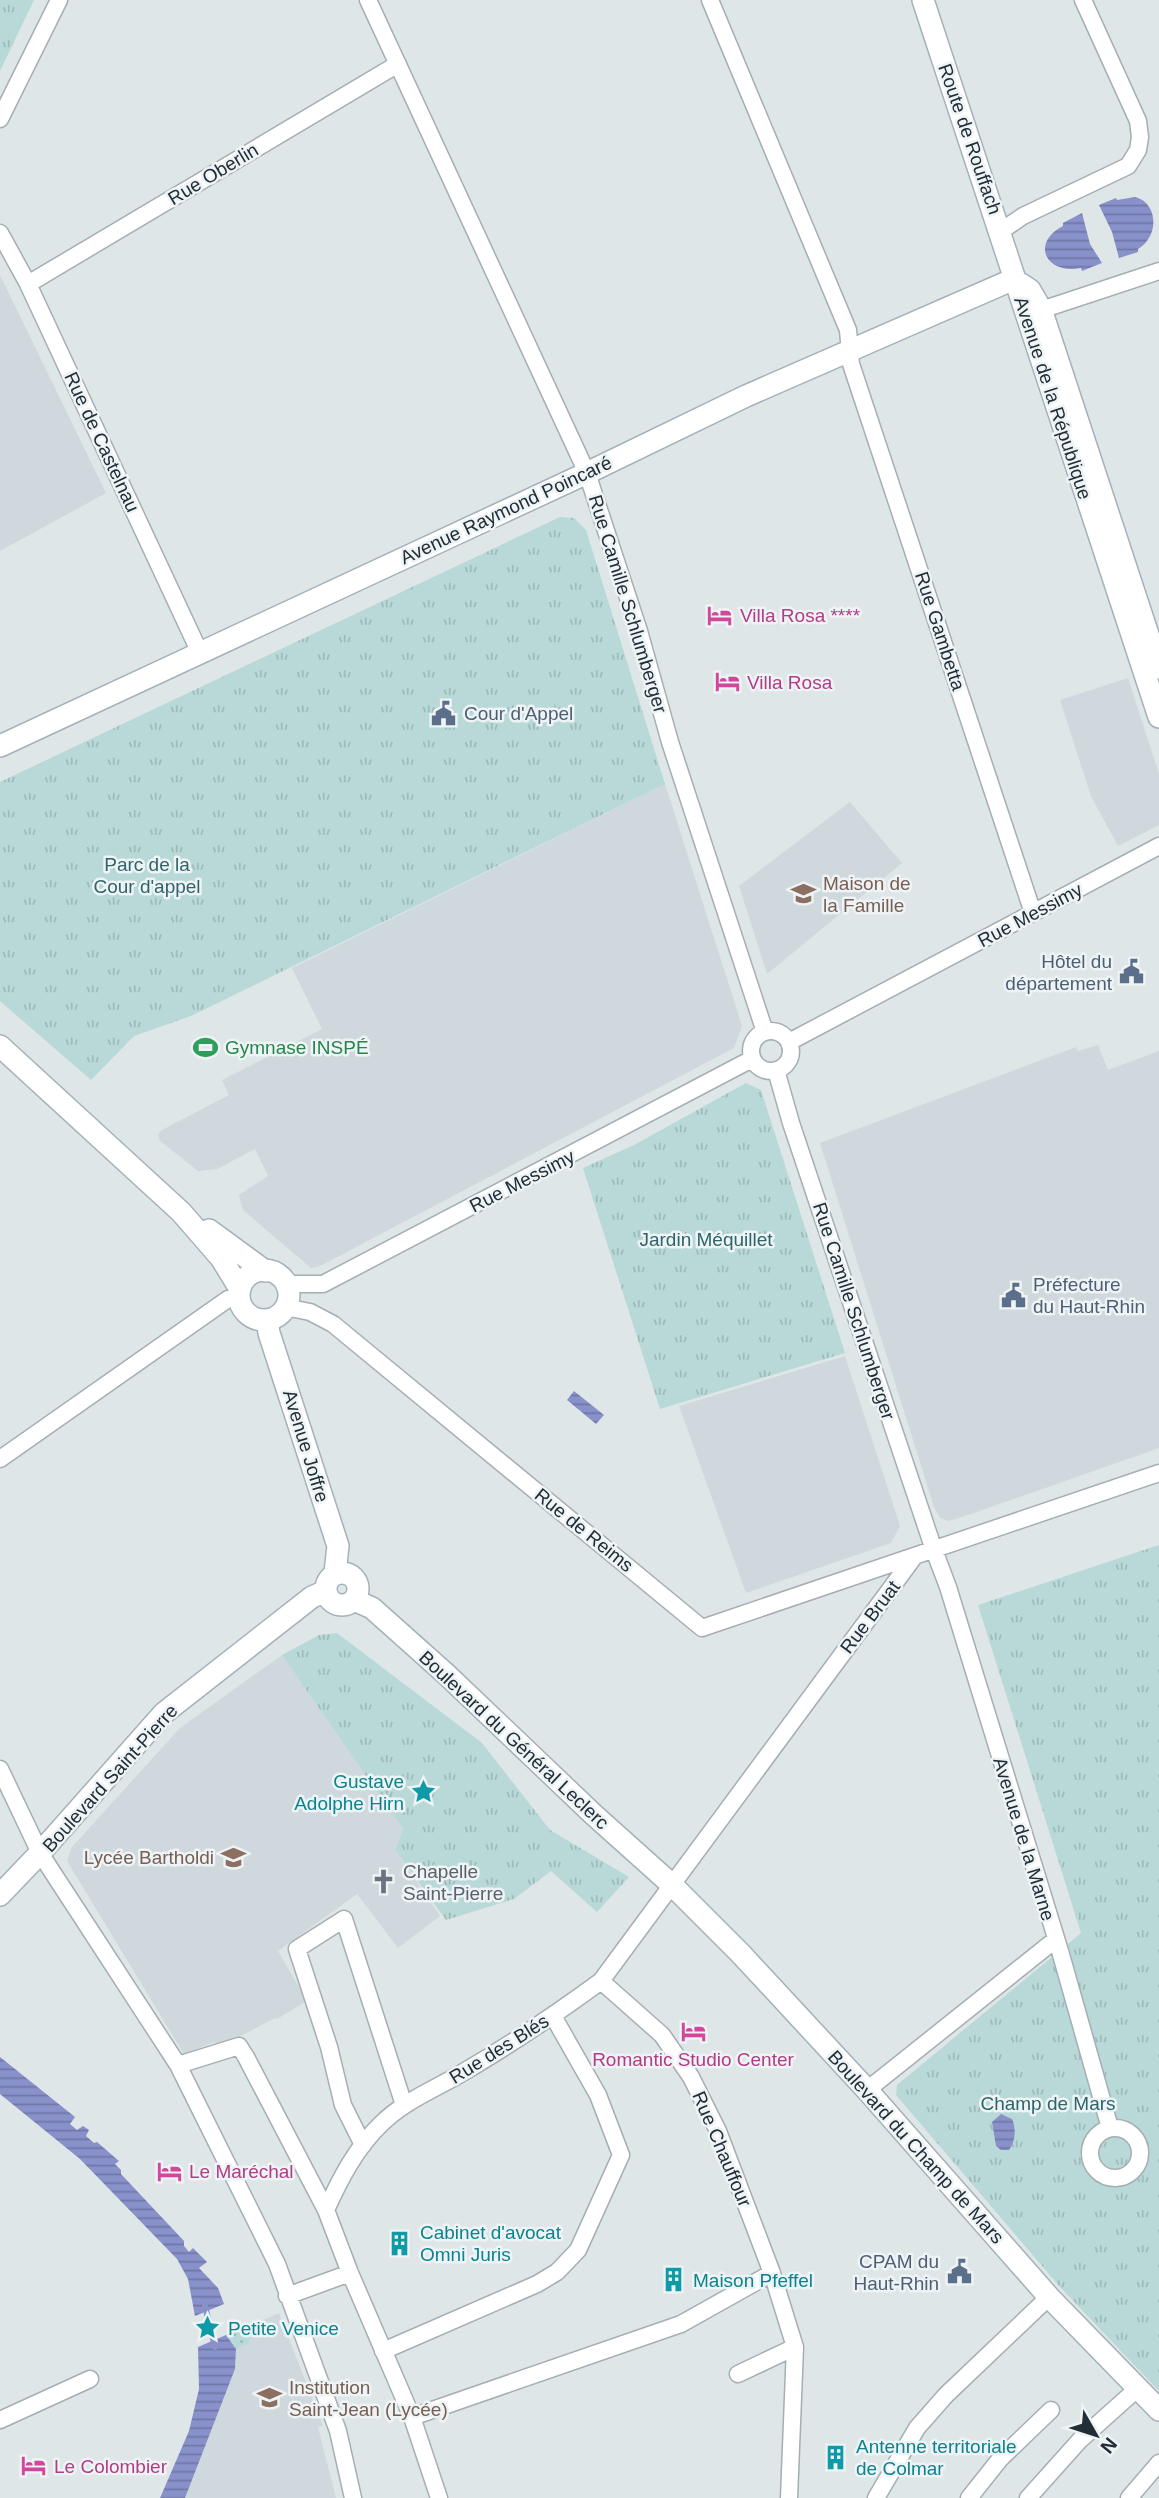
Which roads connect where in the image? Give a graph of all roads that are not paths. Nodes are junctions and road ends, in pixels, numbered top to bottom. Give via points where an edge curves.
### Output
1 (59, 0) edge
2 (368, 0) edge
3 (710, 0) edge
4 (923, 0) edge
5 (1083, 0) edge
6 (398, 64) junction
7 (0, 119) edge
8 (1001, 231) junction
9 (0, 233) edge
10 (1159, 271) edge
11 (1014, 279) junction
12 (28, 284) junction
13 (1033, 312) junction
14 (850, 349) junction
15 (587, 473) junction
16 (200, 653) junction
17 (1159, 668) edge
18 (1159, 717) edge
19 (0, 746) edge
20 (1159, 846) edge
21 (1033, 913) junction
22 (765, 1032) junction
23 (789, 1042) junction
24 (0, 1046) edge
25 (752, 1059) junction
26 (776, 1070) junction
27 (181, 1212) junction
28 (265, 1271) junction
29 (239, 1294) junction
30 (286, 1297) junction
31 (267, 1320) junction
32 (0, 1459) edge
33 (1159, 1473) edge
34 (933, 1550) junction
35 (914, 1557) junction
36 (330, 1582) junction
37 (0, 1769) edge
38 (40, 1853) junction
39 (671, 1884) junction
40 (0, 1895) edge
41 (1055, 1940) junction
42 (601, 1981) junction
43 (553, 2016) junction
44 (178, 2065) junction
45 (867, 2090) junction
46 (404, 2105) junction
47 (1110, 2128) dead end
48 (363, 2145) junction
49 (326, 2210) junction
50 (350, 2273) junction
51 (772, 2273) junction
52 (287, 2296) junction
53 (1049, 2297) junction
54 (795, 2347) junction
55 (383, 2351) junction
56 (738, 2374) dead end
57 (90, 2379) dead end
58 (1138, 2388) junction
59 (1051, 2410) dead end
60 (1159, 2410) edge
61 (412, 2417) junction
62 (0, 2420) edge
63 (1159, 2463) edge
64 (354, 2498) edge
65 (439, 2498) edge
66 (789, 2498) edge
67 (876, 2498) edge
68 (969, 2498) edge
69 (1028, 2498) edge
70 (1129, 2498) edge

1 - 7 street
2 - 6 street, Rue Camille Schlumberger
3 - 14 street, Rue Gambetta via 848,330
4 - 8 street, Route de Rouffach
5 - 8 street via 1138,121 1138,150 1128,166 1023,215
6 - 12 street, Rue Oberlin
6 - 15 street, Rue Camille Schlumberger
8 - 11 street, Route de Rouffach
9 - 12 street, Rue de Castelnau
10 - 13 street
11 - 13 street, Avenue de la République
11 - 14 street, Avenue Raymond Poincaré
12 - 16 street, Rue de Castelnau
13 - 17 street, Avenue de la République
13 - 18 street, Avenue de la République
14 - 15 street, Avenue Raymond Poincaré
14 - 21 street, Rue Gambetta via 851,364
15 - 16 street, Avenue Raymond Poincaré
15 - 22 street, Rue Camille Schlumberger
16 - 19 street, Avenue Raymond Poincaré
20 - 21 street, Rue Messimy
21 - 23 street, Rue Messimy
22 - 23 street via 781,1034
22 - 25 street via 751,1046
23 - 26 street via 789,1059
24 - 27 street
25 - 26 street via 765,1070
25 - 30 street, Rue Messimy via 323,1284 295,1284
26 - 34 street, Rue Camille Schlumberger
27 - 28 street
27 - 29 street via 221,1258
28 - 29 street via 245,1278
28 - 30 street via 277,1274
29 - 31 street via 244,1311
29 - 32 street
30 - 31 street via 275,1317
30 - 35 street, Rue de Reims via 333,1324 702,1628
31 - 36 street, Avenue Joffre via 338,1546
33 - 34 street
34 - 35 street
34 - 41 street, Avenue de la Marne
35 - 39 street, Rue Bruat
36 - 38 street, Boulevard Saint-Pierre via 164,1713
36 - 39 street, Boulevard du Général Leclerc via 346,1573 355,1579 359,1590 354,1600 372,1608 446,1674
37 - 38 street
38 - 40 street, Boulevard Saint-Pierre
38 - 44 street
39 - 42 street, Rue des Blés
39 - 45 street, Boulevard du Champ de Mars
41 - 45 street
41 - 47 street, Avenue de la Marne
42 - 43 street, Rue des Blés
42 - 51 street, Rue Chauffour via 662,2035 691,2077 718,2131
43 - 46 street, Rue des Blés
43 - 55 street via 598,2095 621,2155 585,2237 569,2261 537,2284
44 - 49 street via 239,2046
44 - 52 street via 277,2264
45 - 53 street, Boulevard du Champ de Mars
46 - 48 street, Rue des Blés
46 - 48 street via 344,1919 297,1949 343,2105
48 - 49 street, Rue des Blés
49 - 50 street
50 - 52 street
50 - 55 street
51 - 54 street, Rue Chauffour
51 - 61 street via 681,2324
52 - 64 street via 338,2431
53 - 58 street, Boulevard du Champ de Mars
53 - 67 street via 917,2428
54 - 56 street
54 - 66 street, Rue Chauffour
55 - 61 street
57 - 62 street
58 - 60 street, Boulevard du Champ de Mars
58 - 69 street via 1080,2440
59 - 68 street via 1000,2459
61 - 65 street
63 - 70 street

